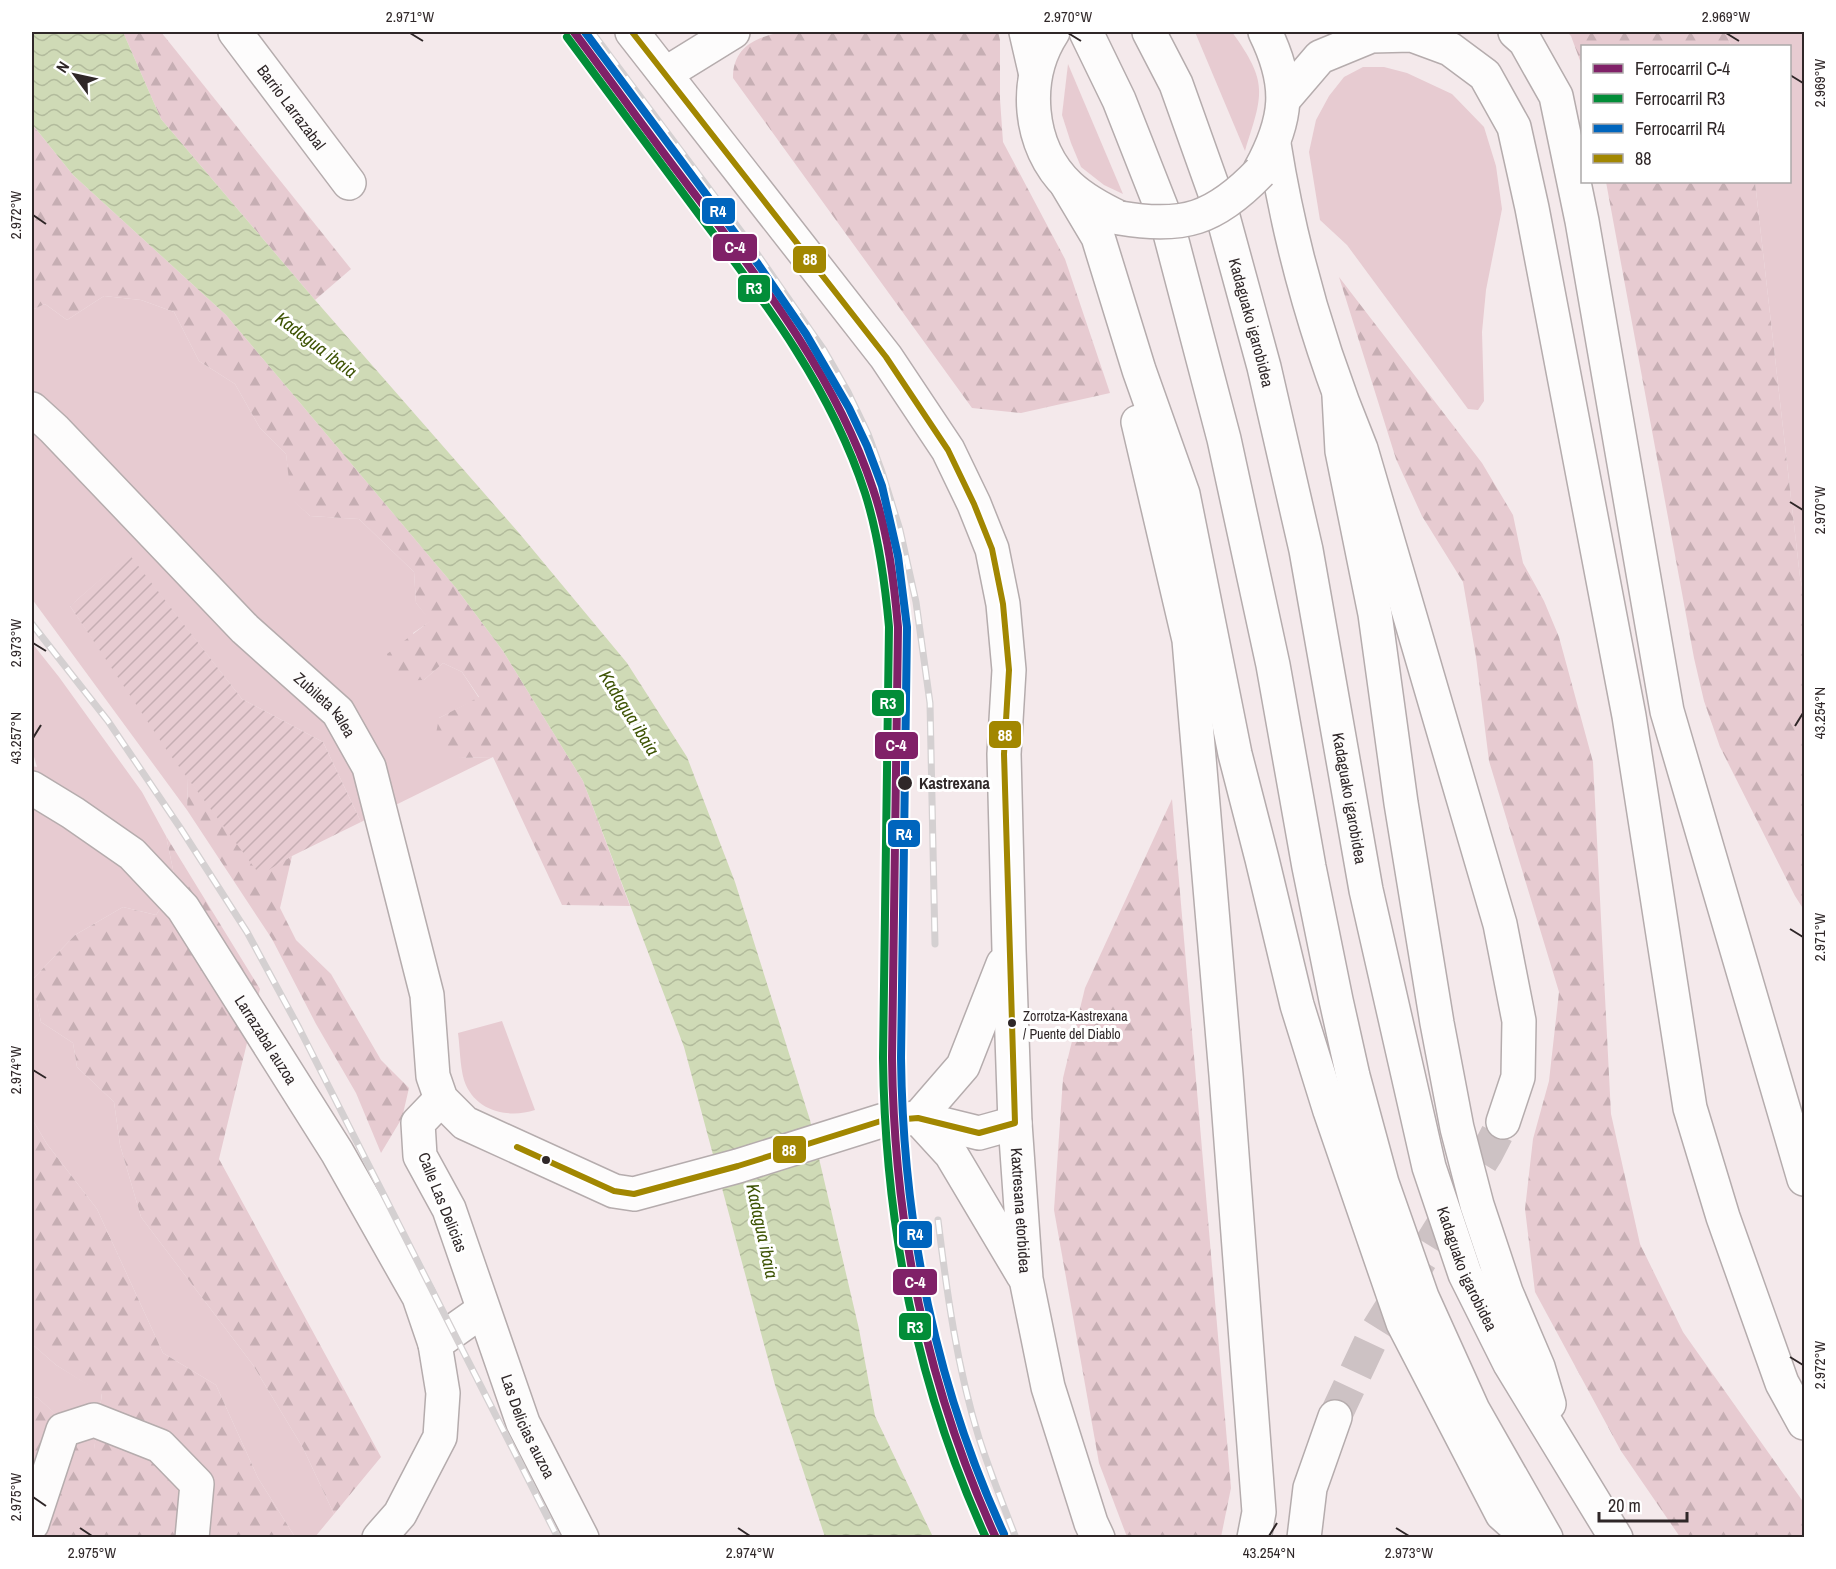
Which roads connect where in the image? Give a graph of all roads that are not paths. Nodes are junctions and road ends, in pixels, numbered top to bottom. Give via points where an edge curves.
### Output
1 (235, 32) edge
2 (733, 32) edge
3 (1026, 32) edge
4 (1053, 32) edge
5 (1086, 32) edge
6 (1149, 32) edge
7 (1265, 32) edge
8 (1515, 32) edge
9 (639, 40) edge
10 (693, 42) edge
11 (1035, 71) junction
12 (665, 74) junction
13 (1284, 99) junction
14 (1267, 158) junction
15 (349, 183) dead end
16 (1067, 185) junction
17 (1139, 370) junction
18 (1339, 396) junction
19 (32, 409) edge
20 (32, 788) edge
21 (1009, 950) junction
22 (441, 1099) junction
23 (918, 1118) junction
24 (1503, 1122) tunnel mouth
25 (1015, 1123) junction
26 (1804, 1179) edge
27 (1026, 1279) junction
28 (483, 1310) junction
29 (435, 1344) junction
30 (1335, 1418) tunnel mouth
31 (1804, 1423) edge
32 (1566, 1458) junction
33 (32, 1524) edge
34 (192, 1538) edge
35 (379, 1538) edge
36 (582, 1538) edge
37 (1098, 1538) edge
38 (1254, 1538) edge
39 (1304, 1538) edge
40 (1529, 1538) edge
41 (1546, 1538) edge
42 (1616, 1538) edge

1 - 15 main road, Barrio Larrazabal
2 - 10 main road
3 - 11 main road
4 - 11 main road
5 - 41 main road via 1119,100 1167,222 1219,416 1273,665 1336,1000 1382,1183 1422,1297 1473,1410
6 - 32 main road, Kadaguako igarobidea via 1176,84 1222,213 1264,367 1306,550 1366,890 1429,1167 1465,1274 1510,1364
7 - 13 main road via 1279,64
8 - 26 main road via 1525,41 1556,96 1582,221 1667,711
9 - 12 main road, Kaxtresana etorbidea
10 - 12 main road
11 - 16 main road via 1033,102 1037,132 1049,160
12 - 21 main road, Kaxtresana etorbidea via 886,357 948,450 985,531 1003,604 1009,670 1004,754
13 - 14 main road via 1281,122
13 - 31 main road via 1320,57 1371,36 1412,35 1450,49 1485,75 1514,127 1629,716 1690,1108 1723,1217 1782,1383
14 - 16 main road, bridge via 1238,195 1212,211 1182,221 1151,223 1120,218
14 - 18 main road
16 - 17 main road via 1098,237
17 - 38 main road via 1138,421 1189,640 1258,1512
17 - 40 main road via 1183,494 1235,754 1297,1005 1330,1111 1402,1323 1503,1514
18 - 24 main road via 1360,449 1500,924 1519,1021 1518,1077
18 - 32 main road via 1342,451 1375,614 1401,803 1457,1128 1502,1281 1538,1367
19 - 22 main road, Zubileta kalea via 245,629 338,712 369,767 427,995 433,1076
20 - 29 main road, Larrazabal auzoa via 132,855 183,908 337,1152 419,1297
21 - 23 main road via 963,1066
21 - 25 main road, Kaxtresana etorbidea
22 - 23 main road via 465,1123 614,1191 634,1194 738,1166 881,1120
22 - 28 main road, Calle Las Delicias via 418,1123 420,1156 449,1209
23 - 25 main road via 979,1133
23 - 27 main road via 951,1154
25 - 27 main road, Kaxtresana etorbidea
27 - 37 main road, Kaxtresana etorbidea via 1048,1387
28 - 29 main road
28 - 36 main road, Las Delicias auzoa via 523,1424
29 - 35 main road, Larrazabal auzoa via 442,1393 440,1437 400,1514
30 - 39 main road via 1310,1488
32 - 42 main road, Kadaguako igarobidea
33 - 34 main road via 63,1430 94,1420 160,1446 196,1484

